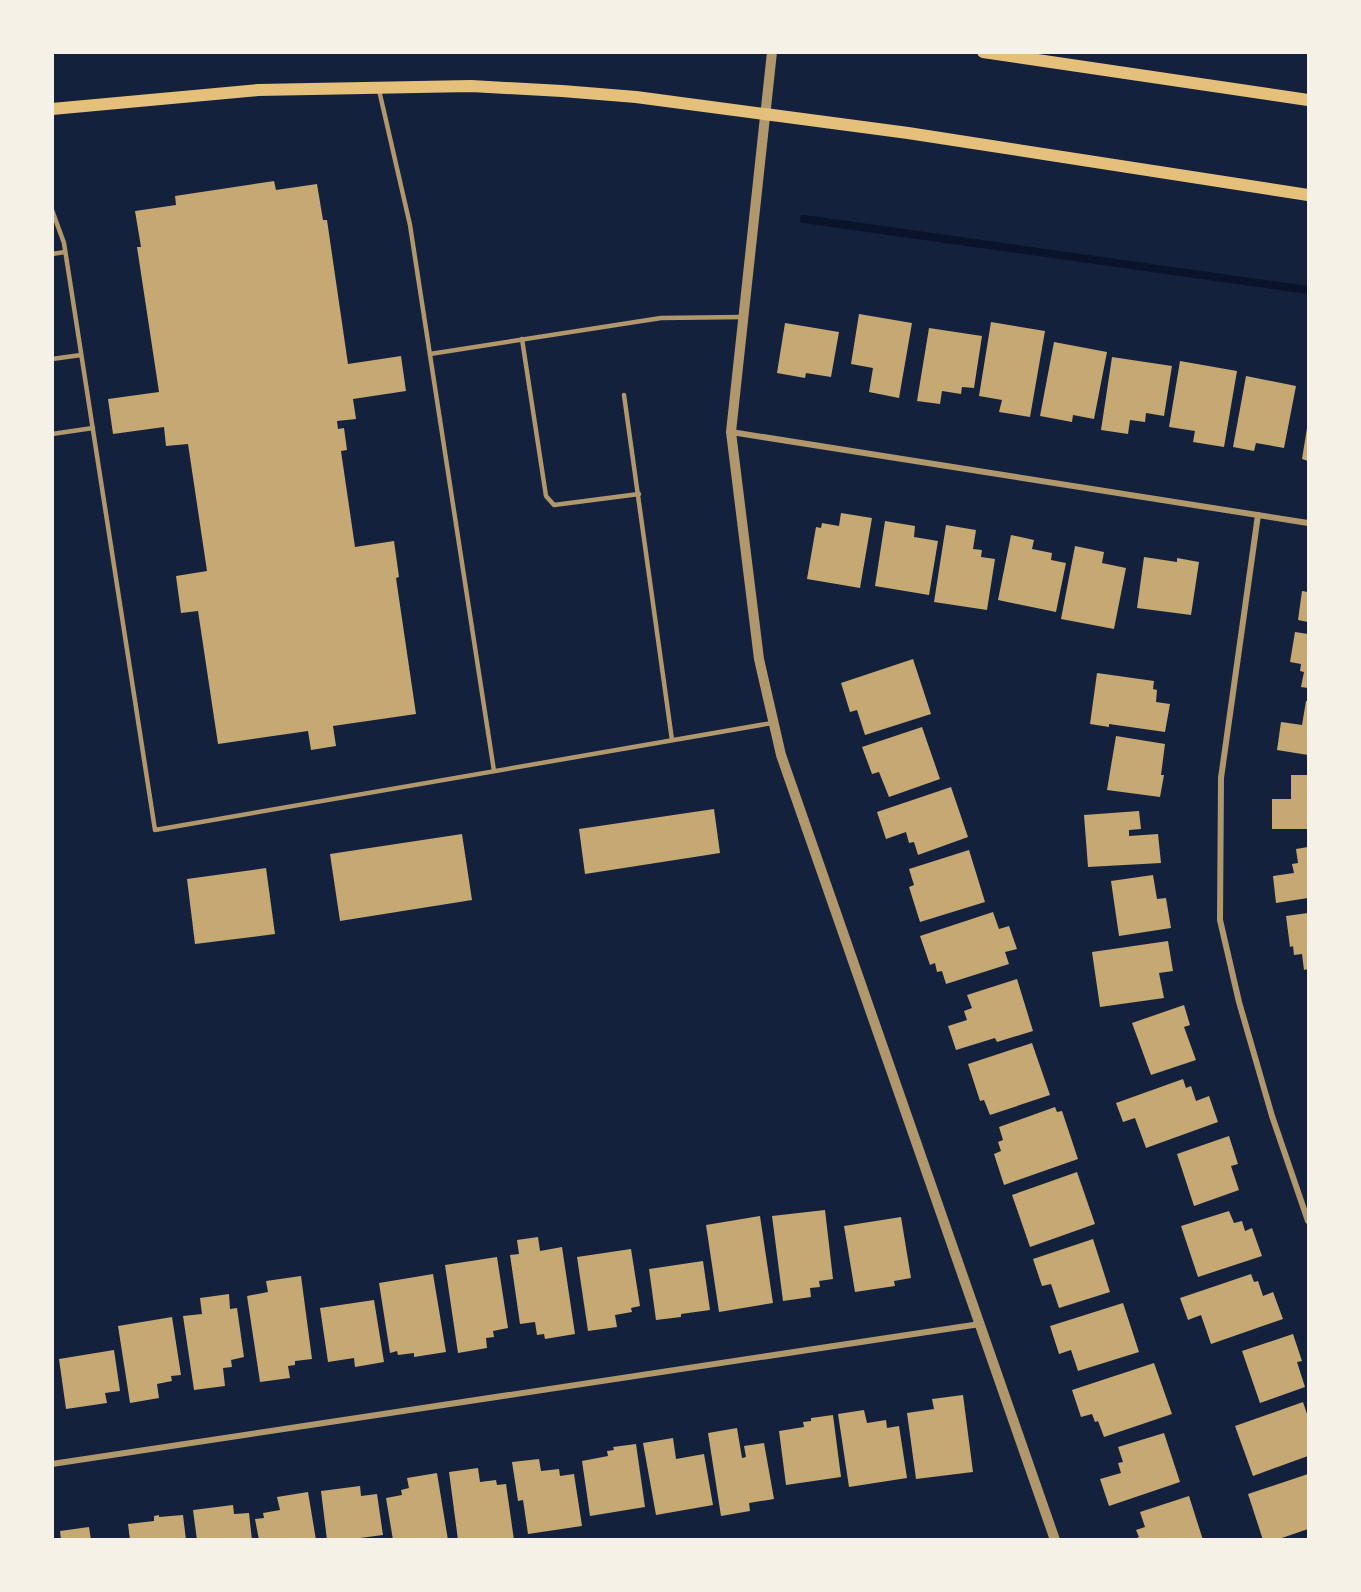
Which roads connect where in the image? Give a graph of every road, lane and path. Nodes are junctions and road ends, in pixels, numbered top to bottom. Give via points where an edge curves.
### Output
1 (772, 52) edge
2 (983, 52) edge
3 (378, 87) junction
4 (1308, 100) edge
5 (52, 109) edge
6 (766, 114) junction
7 (1308, 195) edge
8 (52, 210) edge
9 (65, 252) junction
10 (52, 254) edge
11 (744, 317) junction
12 (522, 339) junction
13 (430, 354) junction
14 (81, 355) junction
15 (52, 359) edge
16 (624, 395) dead end
17 (93, 428) junction
18 (731, 432) junction
19 (52, 434) edge
20 (639, 494) junction
21 (1258, 515) junction
22 (1308, 523) edge
23 (773, 723) junction
24 (672, 740) junction
25 (494, 771) junction
26 (1308, 1221) edge
27 (981, 1324) junction
28 (52, 1464) edge
29 (1055, 1539) edge

1 - 6 street
2 - 4 main road
3 - 5 main road via 258,90
3 - 6 main road via 471,86 562,91
3 - 13 lane via 410,225
6 - 7 main road
6 - 11 street
8 - 9 lane
9 - 10 lane
9 - 14 lane
11 - 12 lane via 661,318
11 - 18 street
12 - 13 lane
12 - 20 lane via 546,496 554,505
13 - 25 lane
14 - 15 lane
14 - 17 lane
16 - 20 lane
17 - 19 lane
17 - 25 lane via 155,830
18 - 21 street
18 - 23 street via 759,659
20 - 24 lane
21 - 22 street
21 - 26 street via 1221,778 1220,920 1242,1014
23 - 24 lane
23 - 27 street
24 - 25 lane
27 - 28 street
27 - 29 street

